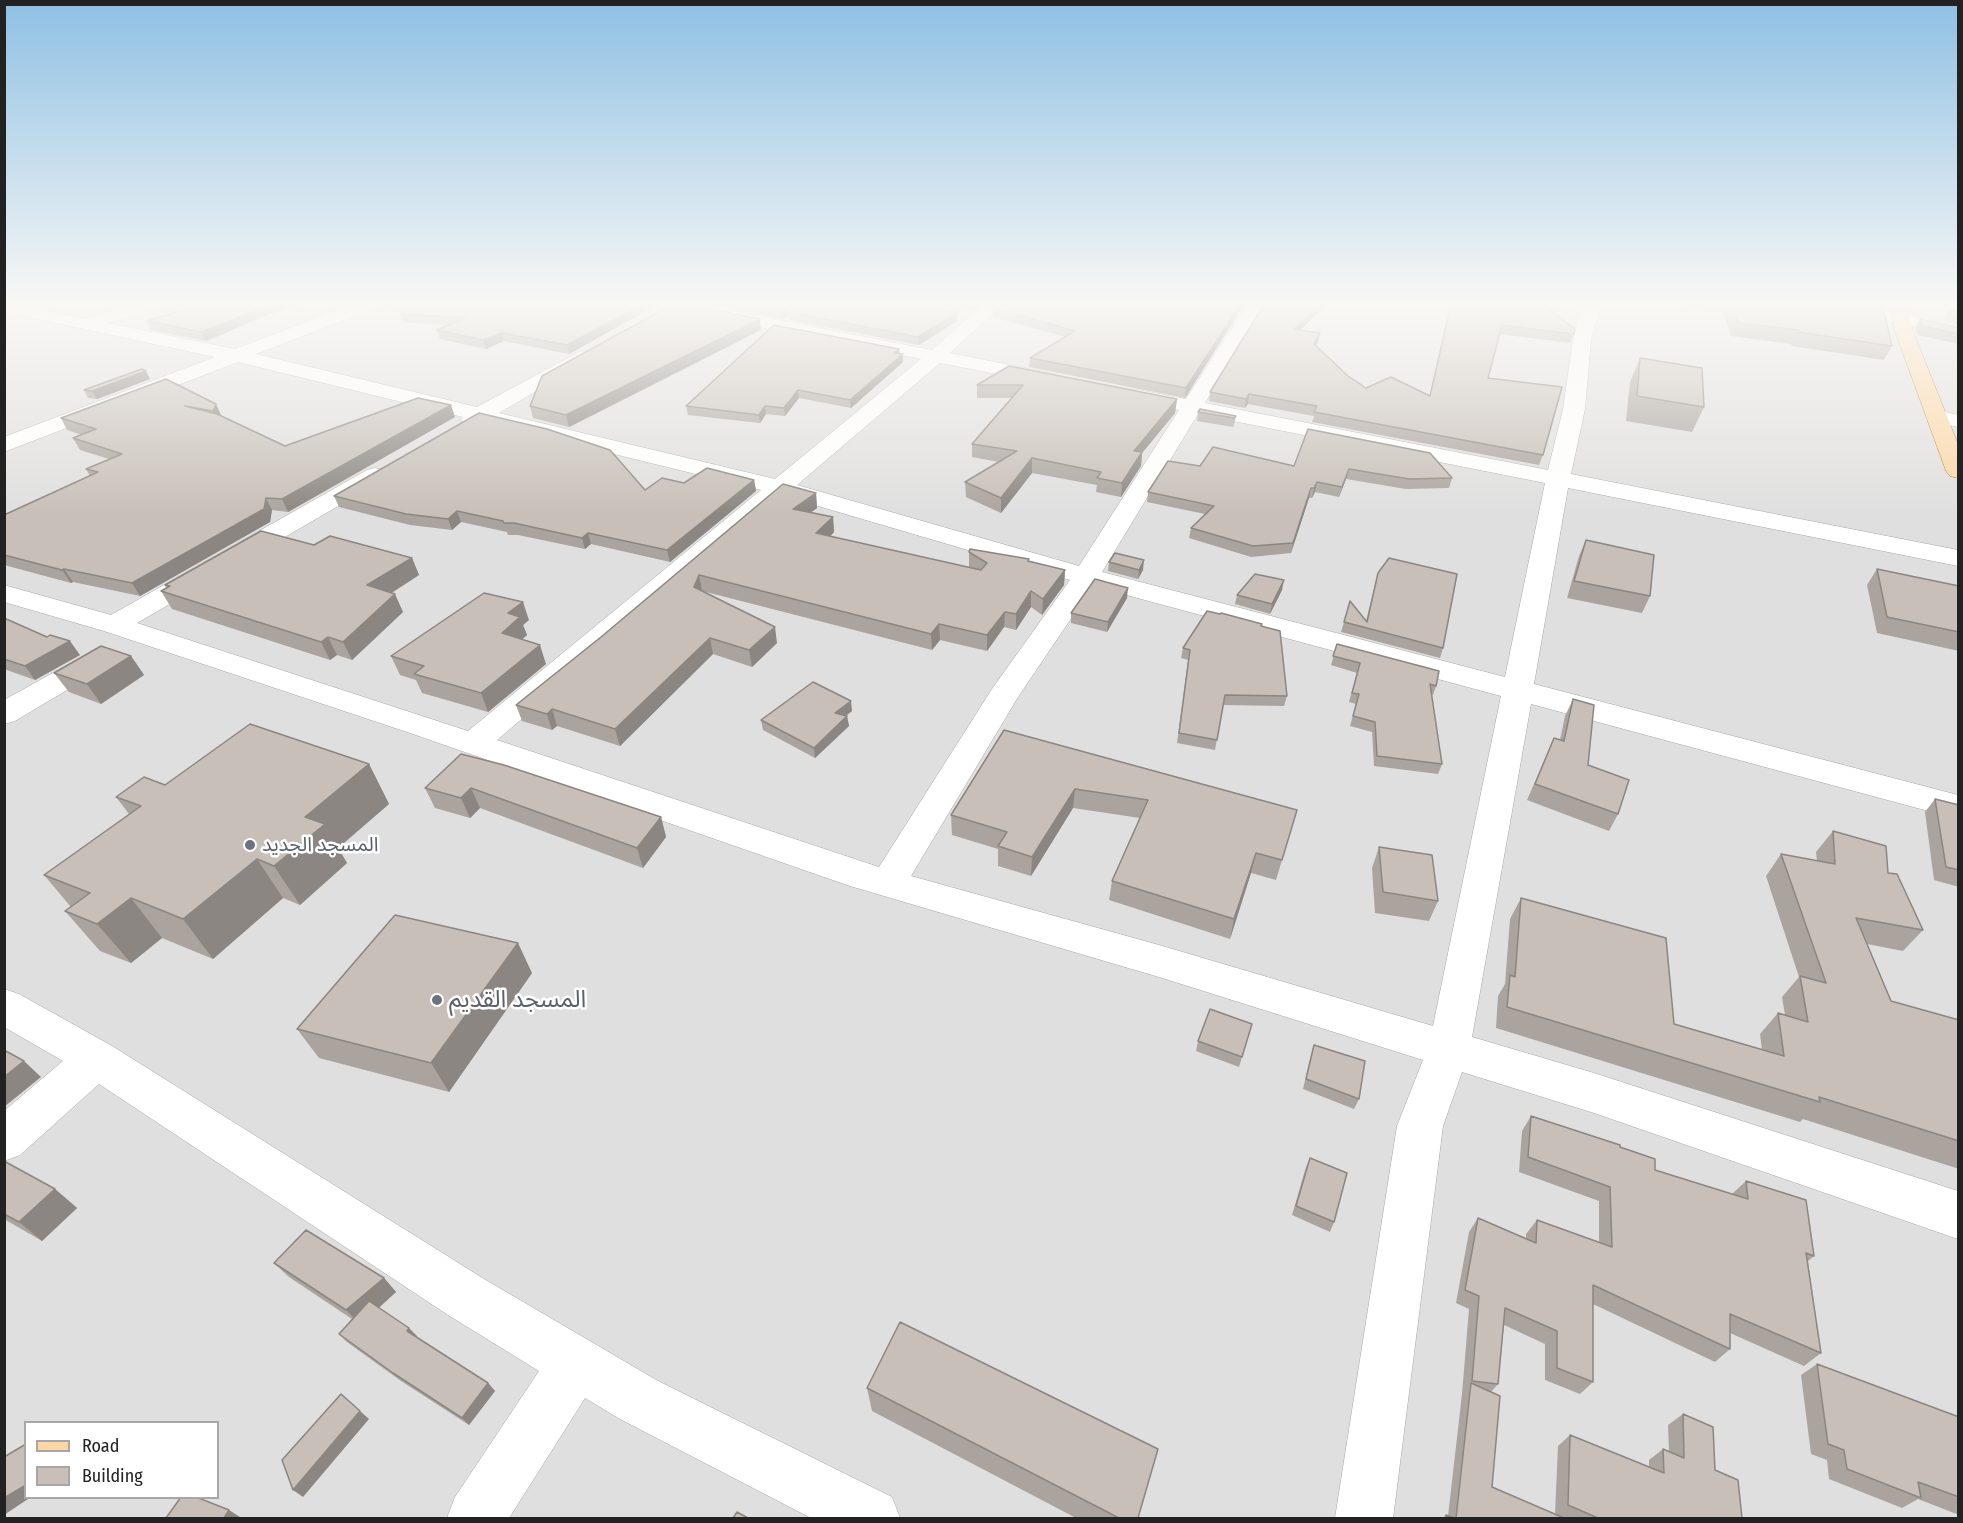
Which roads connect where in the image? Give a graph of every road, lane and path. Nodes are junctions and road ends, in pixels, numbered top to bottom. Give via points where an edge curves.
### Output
1 (191, 374) edge
2 (314, 374) edge
3 (552, 374) edge
4 (914, 374) edge
5 (1028, 374) edge
6 (1213, 374) edge
7 (1578, 374) edge
8 (1922, 374) edge
9 (1068, 382) edge
10 (1113, 391) edge
11 (1193, 406) junction
12 (480, 414) junction
13 (1937, 416) junction
14 (1959, 421) edge
15 (450, 431) edge
16 (4, 445) edge
17 (389, 466) edge
18 (1959, 471) edge
19 (1558, 479) junction
20 (779, 487) junction
21 (1959, 558) edge
22 (1086, 576) junction
23 (4, 593) edge
24 (128, 629) junction
25 (1517, 692) junction
26 (4, 714) edge
27 (473, 744) junction
28 (1959, 807) edge
29 (888, 883) junction
30 (4, 1006) edge
31 (1449, 1049) junction
32 (97, 1059) junction
33 (4, 1140) edge
34 (1959, 1215) edge
35 (576, 1363) junction
36 (476, 1518) edge
37 (871, 1518) edge
38 (1364, 1518) edge

1 - 16 street
2 - 12 street
3 - 12 street
4 - 20 street
5 - 9 street
6 - 11 street
7 - 19 street
8 - 13 main road
10 - 11 street
11 - 19 street
11 - 22 street
12 - 15 street
12 - 20 street
13 - 14 street
13 - 18 main road
17 - 24 street
19 - 21 street
19 - 25 street
20 - 22 street
20 - 27 street
22 - 25 street
22 - 29 street via 1003,696
23 - 24 street
24 - 26 street
24 - 27 street
25 - 28 street
25 - 31 street
27 - 29 street
29 - 31 street
30 - 32 street
31 - 34 street via 1594,1093
31 - 38 street via 1420,1126
32 - 33 street
32 - 35 street via 466,1297
35 - 36 street
35 - 37 street via 639,1400

